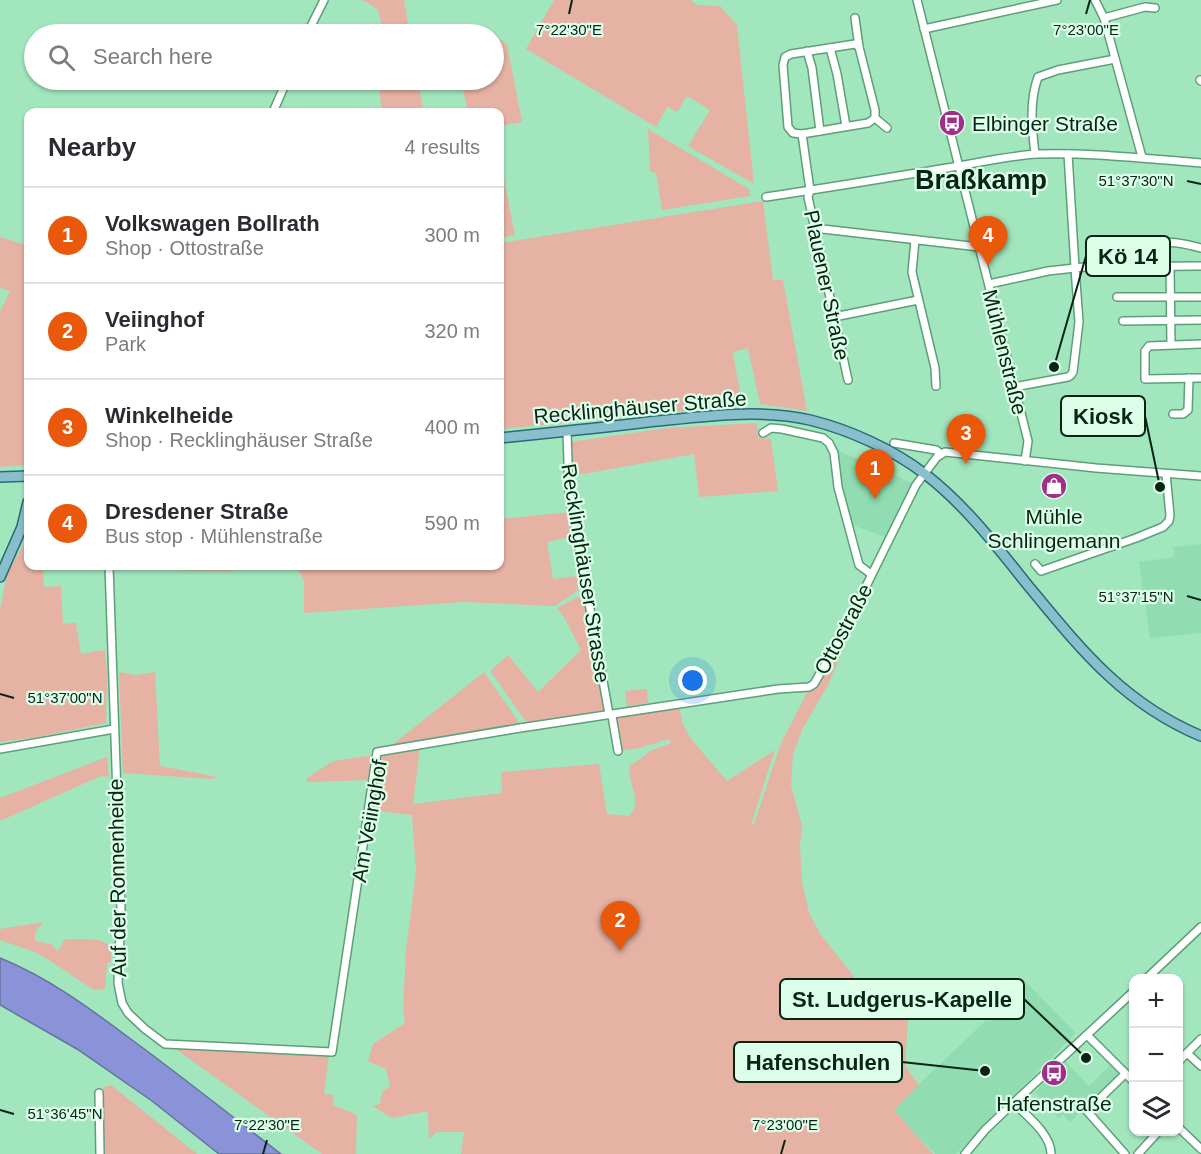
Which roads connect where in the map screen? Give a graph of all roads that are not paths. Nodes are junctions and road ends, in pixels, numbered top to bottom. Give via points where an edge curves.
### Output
1 (324, 0) edge
2 (917, 0) edge
3 (1057, 0) edge
4 (1095, 0) edge
5 (1155, 8) dead end
6 (855, 18) dead end
7 (1104, 18) junction
8 (313, 24) edge
9 (924, 29) junction
10 (859, 47) junction
11 (830, 48) junction
12 (807, 51) junction
13 (1115, 59) junction
14 (283, 90) edge
15 (275, 108) edge
16 (875, 118) junction
17 (846, 126) junction
18 (887, 128) dead end
19 (820, 131) junction
20 (802, 134) junction
21 (1035, 154) junction
22 (1068, 154) junction
23 (1142, 157) junction
24 (1201, 163) edge
25 (959, 166) junction
26 (810, 190) junction
27 (766, 197) dead end
28 (814, 228) junction
29 (915, 240) junction
30 (979, 247) junction
31 (1201, 248) edge
32 (1150, 266) junction
33 (1170, 266) junction
34 (1201, 266) edge
35 (1074, 268) junction
36 (989, 284) junction
37 (1117, 297) dead end
38 (1170, 297) junction
39 (1201, 297) edge
40 (918, 300) junction
41 (834, 317) junction
42 (1172, 320) junction
43 (1201, 320) edge
44 (1123, 321) dead end
45 (1171, 344) junction
46 (1201, 344) edge
47 (1189, 378) junction
48 (1201, 378) edge
49 (848, 380) dead end
50 (936, 386) dead end
51 (1014, 387) junction
52 (1173, 414) dead end
53 (567, 431) junction
54 (763, 432) dead end
55 (504, 438) edge
56 (829, 443) joint
57 (894, 443) dead end
58 (941, 454) junction
59 (1025, 461) junction
60 (924, 474) junction
61 (1166, 474) junction
62 (24, 476) edge
63 (1201, 476) edge
64 (0, 477) edge
65 (24, 519) edge
66 (1035, 564) dead end
67 (109, 570) edge
68 (872, 574) junction
69 (0, 577) edge
70 (814, 684) joint
71 (609, 714) junction
72 (114, 729) junction
73 (1201, 736) edge
74 (0, 749) edge
75 (618, 751) dead end
76 (1201, 927) edge
77 (1151, 974) edge
78 (1129, 996) edge
79 (1087, 1035) junction
80 (1201, 1039) edge
81 (165, 1044) joint
82 (1187, 1053) junction
83 (1183, 1058) edge
84 (1201, 1066) edge
85 (1125, 1074) junction
86 (1129, 1078) edge
87 (99, 1094) dead end
88 (1014, 1103) junction
89 (1183, 1131) edge
90 (1154, 1136) edge
91 (1201, 1149) edge
92 (1142, 1152) edge
93 (100, 1154) edge
94 (966, 1154) edge
95 (1052, 1154) edge
96 (1125, 1154) edge

1 - 8 street
2 - 9 street, Mühlenstraße
3 - 9 street
4 - 7 street
5 - 7 street
6 - 10 street
7 - 13 street
9 - 25 street, Mühlenstraße
10 - 11 street via 855,44
10 - 16 street
11 - 12 street
11 - 17 street
12 - 19 street
12 - 20 street via 785,57 783,65 788,127 793,133
13 - 21 street via 1038,77 1032,102
13 - 23 street
14 - 15 street
16 - 17 street
16 - 18 street
17 - 19 street
19 - 20 street
20 - 26 street, Plauener Straße
21 - 22 street
21 - 25 street
22 - 23 street
22 - 35 street
23 - 24 street
25 - 26 street
25 - 30 street, Mühlenstraße
26 - 27 street
26 - 28 street, Plauener Straße
28 - 29 street
28 - 41 street, Plauener Straße
29 - 30 street
29 - 40 street via 912,272
30 - 36 street, Mühlenstraße
31 - 32 street via 1161,244 1153,251
32 - 33 street
32 - 35 street
33 - 34 street
33 - 38 street
35 - 36 street
35 - 51 street via 1079,322 1071,375
36 - 51 street, Mühlenstraße
37 - 38 street
38 - 39 street
38 - 42 street
40 - 41 street
40 - 50 street
41 - 49 street, Plauener Straße
42 - 43 street
42 - 44 street
42 - 45 street
45 - 46 street
45 - 47 street via 1149,346 1145,351 1145,379
47 - 48 street
47 - 52 street via 1188,410
51 - 59 street, Mühlenstraße via 1028,441
53 - 55 main road, Recklinghäuser Straße
53 - 60 main road, Recklinghäuser Straße via 719,416 791,417 854,435
53 - 71 street, Recklinghäuser Strasse via 569,493
54 - 56 street, Recklinghäuser Straße via 782,429 823,438
56 - 68 street, Ottostraße via 859,565
57 - 58 street
58 - 59 street
58 - 60 street
59 - 61 street
60 - 68 street, Ottostraße
60 - 73 main road, Recklinghäuser Straße via 962,506 1109,677 1161,715
61 - 63 street
61 - 66 street via 1170,515 1164,527 1041,571
62 - 64 main road
65 - 69 main road
67 - 72 street, Auf der Ronnenheide
68 - 70 street, Ottostraße
70 - 71 street, Am Veiinghof
71 - 75 street, Recklinghäuser Strasse
71 - 81 street, Am Veiinghof via 377,752 332,1052
72 - 74 street
72 - 81 street, Auf der Ronnenheide via 121,909 119,993 128,1013
76 - 77 street
78 - 79 street
79 - 85 street
79 - 88 street
80 - 82 street
82 - 83 street
82 - 84 street
85 - 86 street
85 - 96 street via 1087,1111
87 - 93 street
88 - 94 street
88 - 95 street via 1046,1136
89 - 91 street
90 - 92 street

